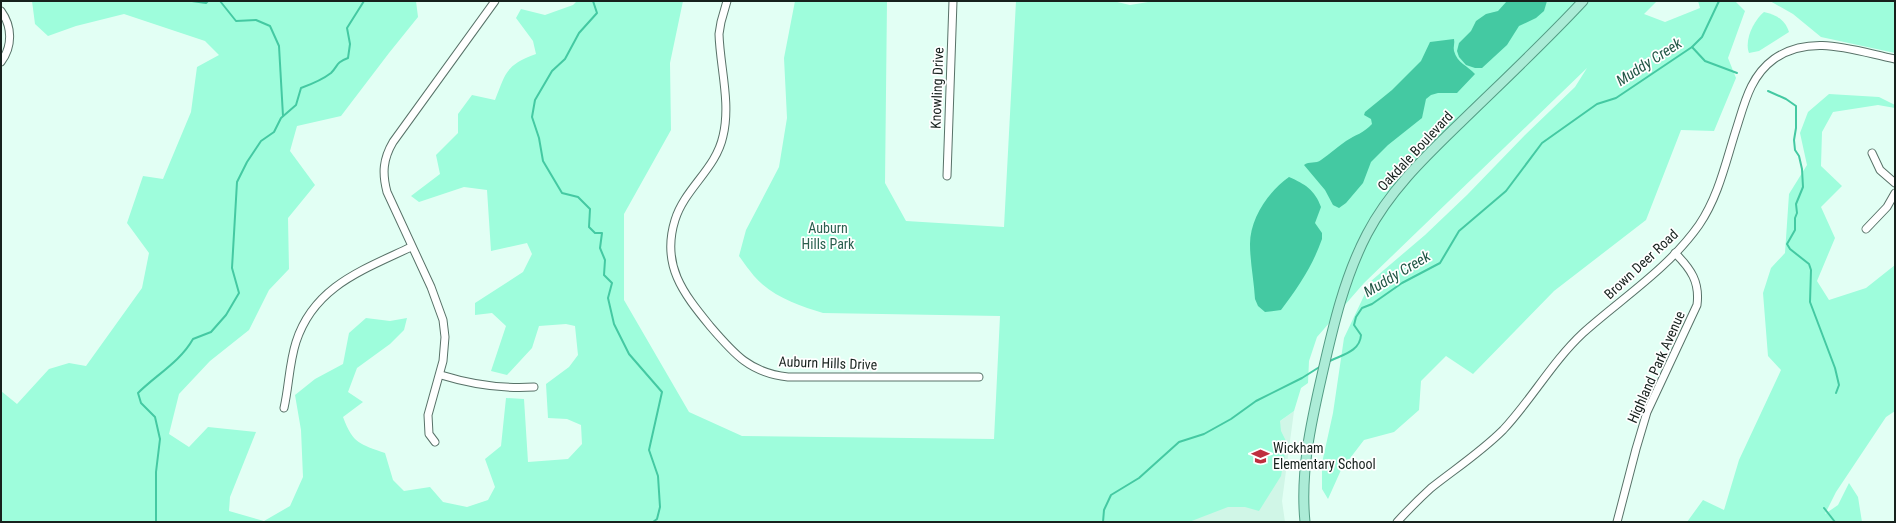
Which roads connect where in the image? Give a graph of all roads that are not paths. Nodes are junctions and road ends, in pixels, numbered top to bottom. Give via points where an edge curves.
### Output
1 (495, 1) edge
2 (727, 1) edge
3 (953, 1) edge
4 (1583, 1) edge
5 (1, 11) edge
6 (1895, 59) edge
7 (1, 62) edge
8 (1872, 153) dead end
9 (947, 176) dead end
10 (1895, 183) edge
11 (1895, 193) edge
12 (1866, 229) dead end
13 (411, 247) junction
14 (1675, 253) junction
15 (441, 375) junction
16 (979, 377) dead end
17 (534, 387) dead end
18 (284, 408) dead end
19 (435, 442) dead end
20 (1305, 522) edge
21 (1397, 522) edge
22 (1617, 522) edge

1 - 13 street via 393,142 385,159 383,178 386,192
2 - 16 street, Auburn Hills Drive via 719,34 726,111 723,137 713,162 684,200 675,219 671,236 673,267 677,280 688,298 737,356 753,367 772,374 788,377
3 - 9 street, Knowling Drive
4 - 20 main road, Oakdale Boulevard via 1421,160 1389,198 1367,233 1343,290 1319,390 1306,456
5 - 7 street via 7,21 10,38
6 - 14 street, Brown Deer Road via 1827,45 1814,45 1791,50 1764,67 1750,87 1720,184 1708,210
8 - 10 street via 1880,170
11 - 12 street via 1887,207
13 - 15 street via 443,320 445,338
13 - 18 street via 351,275 334,287 318,304 296,342
14 - 21 street, Brown Deer Road via 1637,290 1581,335 1502,430 1472,458 1422,496
14 - 22 street, Highland Park Avenue via 1688,266 1696,280 1697,305 1648,412
15 - 17 street via 499,386
15 - 19 street via 428,415 429,434

